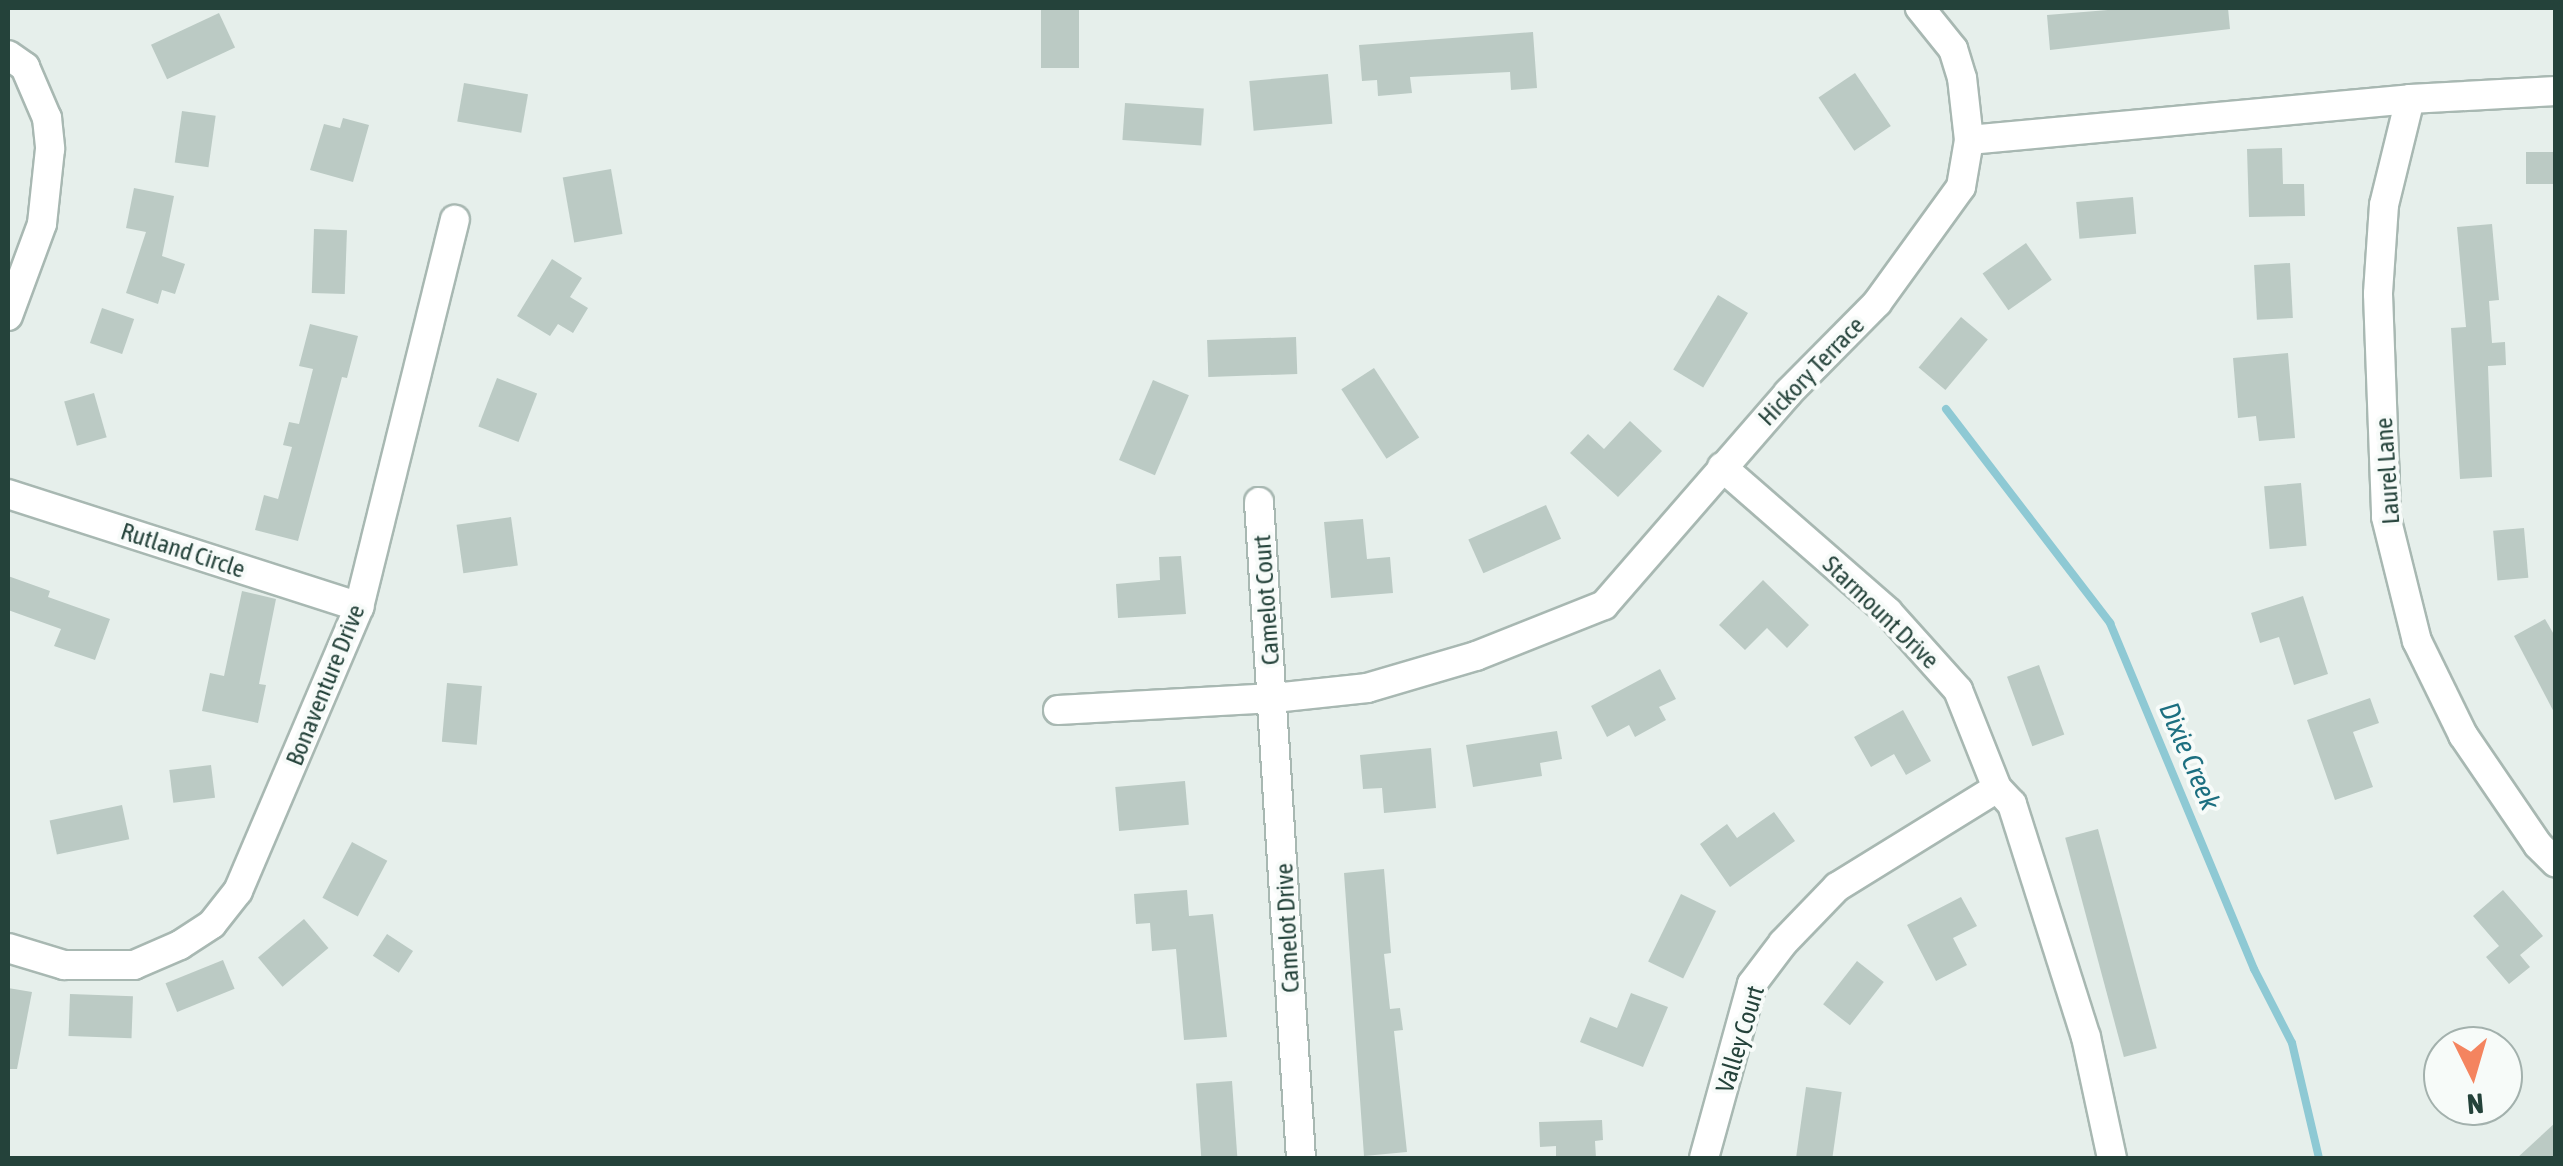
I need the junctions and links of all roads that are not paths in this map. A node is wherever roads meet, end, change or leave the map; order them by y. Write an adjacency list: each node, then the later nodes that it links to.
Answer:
1 (1920, 8): 5 (street, Hickory Terrace)
2 (8, 55): 7 (street)
3 (2556, 91): 4 (street)
4 (2410, 99): 5 (street); 15 (street, Laurel Lane)
5 (1968, 140): 8 (street, Hickory Terrace)
6 (454, 220): 11 (street, Bonaventure Drive)
7 (8, 316)
8 (1722, 467): 12 (street, Hickory Terrace); 14 (street, Starmount Drive)
9 (8, 494): 11 (street, Rutland Circle)
10 (1259, 502): 12 (street, Camelot Court)
11 (359, 607): 16 (street, Bonaventure Drive)
12 (1274, 698): 13 (street, Hickory Terrace); 17 (street, Camelot Drive)
13 (1058, 710)
14 (1997, 788): 18 (street, Valley Court); 19 (street, Starmount Drive)
15 (2556, 863)
16 (8, 948)
17 (1300, 1158)
18 (1704, 1158)
19 (2112, 1158)

